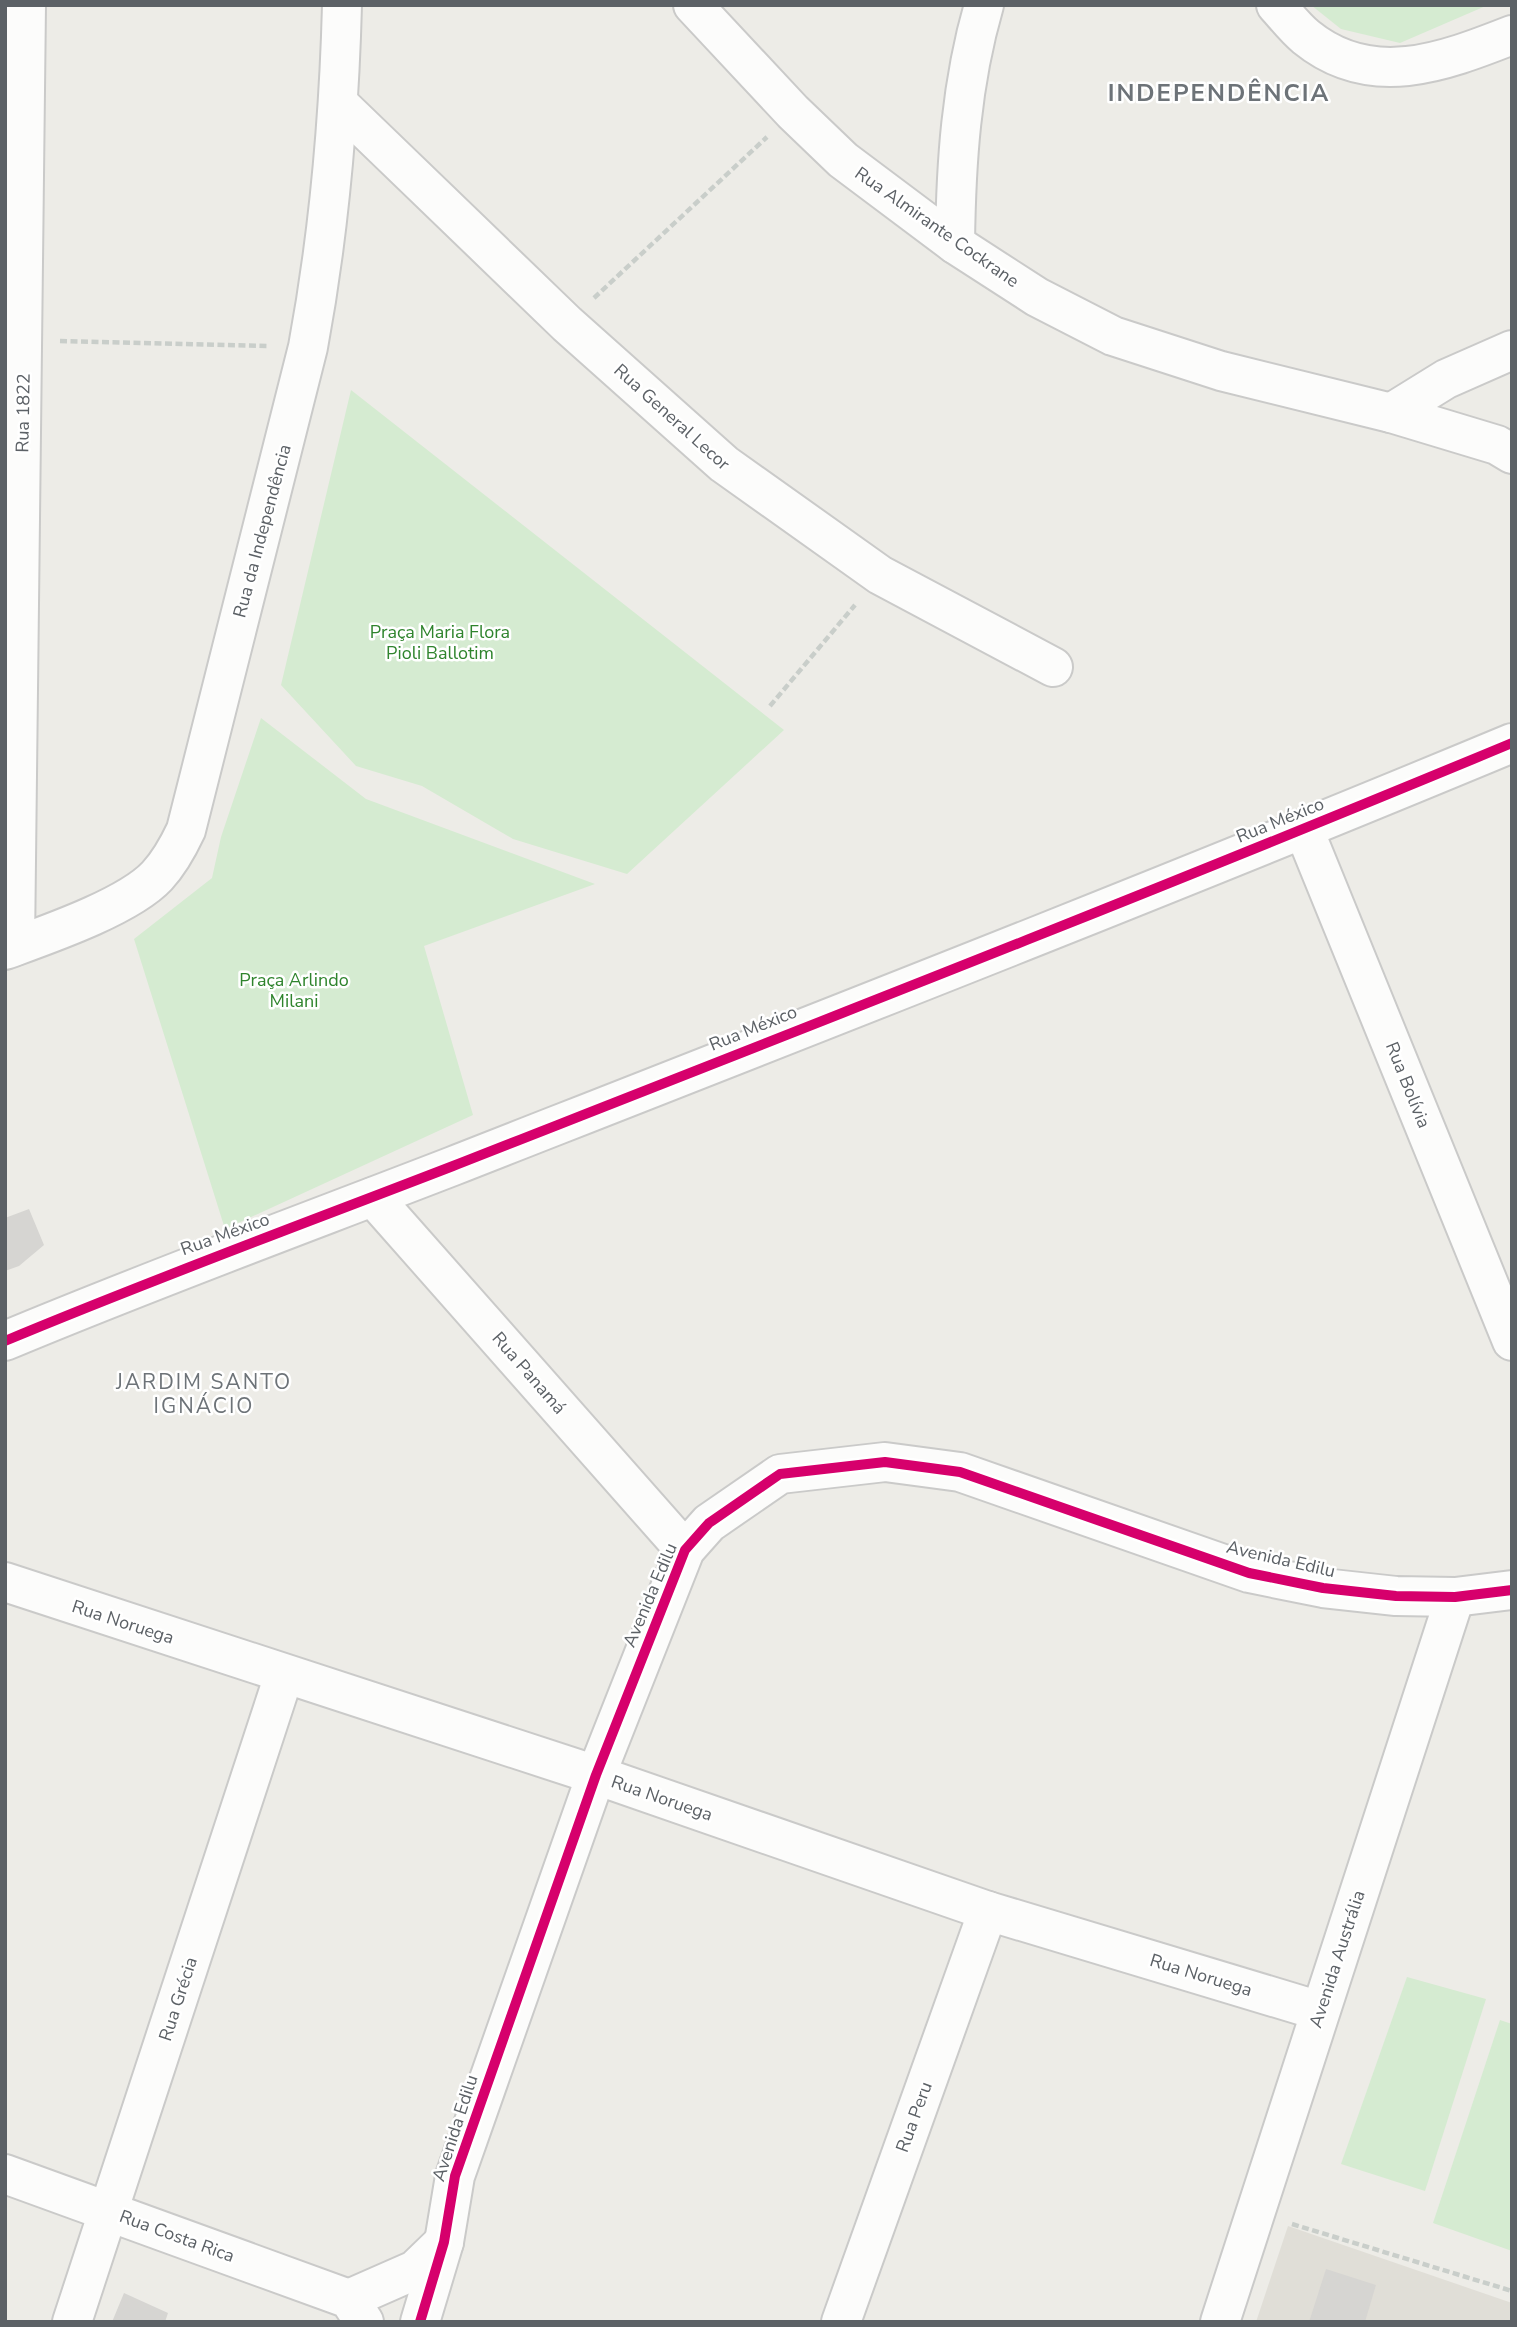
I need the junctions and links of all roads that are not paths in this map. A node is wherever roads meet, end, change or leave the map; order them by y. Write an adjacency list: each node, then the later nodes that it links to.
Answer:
1 (26, 5): 15 (street, Rua 1822)
2 (342, 5): 7 (street, Rua da Independência)
3 (694, 5): 8 (street, Rua Almirante Cockrane)
4 (984, 5): 8 (street)
5 (1276, 5): 6 (street)
6 (1512, 35)
7 (339, 104): 12 (street, Rua General Lecor); 15 (street, Rua da Independência)
8 (956, 244): 10 (street, Rua Almirante Cockrane)
9 (1512, 350): 10 (street)
10 (1391, 414): 11 (street, Rua Almirante Cockrane)
11 (1512, 454)
12 (1053, 667)
13 (1512, 743): 14 (street, Rua México)
14 (1304, 830): 16 (street, Rua México); 18 (street, Rua Bolívia)
15 (10, 948)
16 (373, 1197): 17 (street, Rua México); 19 (street, Rua Panamá)
17 (5, 1340)
18 (1512, 1342)
19 (685, 1550): 22 (street, Avenida Edilu); 24 (street, Avenida Edilu)
20 (5, 1583): 23 (street, Rua Noruega)
21 (1512, 1590): 22 (street, Avenida Edilu)
22 (1455, 1597): 26 (street, Avenida Austrália)
23 (284, 1675): 24 (street, Rua Noruega); 28 (street, Rua Grécia)
24 (596, 1775): 25 (street, Rua Noruega); 29 (street, Avenida Edilu)
25 (988, 1912): 26 (street, Rua Noruega); 33 (street, Rua Peru)
26 (1320, 2011): 34 (street, Avenida Austrália)
27 (5, 2174): 28 (street, Rua Costa Rica)
28 (109, 2211): 30 (street, Rua Costa Rica); 31 (street, Rua Grécia)
29 (444, 2242): 30 (street, Rua Costa Rica); 32 (street, Avenida Edilu)
30 (356, 2310)
31 (72, 2322)
32 (420, 2322)
33 (841, 2322)
34 (1220, 2322)

